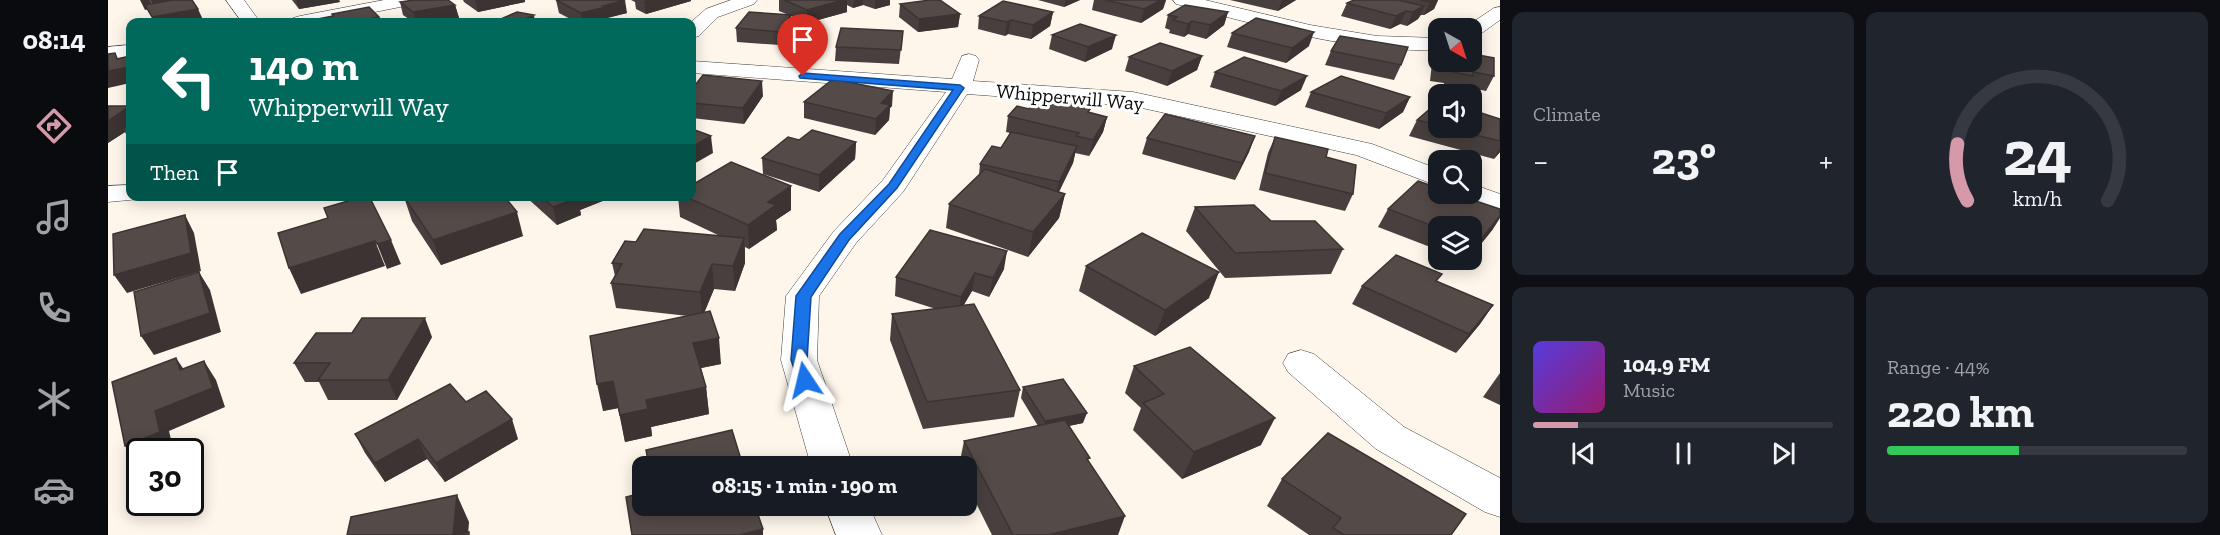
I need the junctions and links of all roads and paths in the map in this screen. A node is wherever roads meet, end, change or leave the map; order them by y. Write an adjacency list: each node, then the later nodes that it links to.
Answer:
1 (235, 0): 6 (street)
2 (410, 0): 7 (street)
3 (748, 0): 9 (street)
4 (1182, 0): 10 (street)
5 (1500, 12): 8 (street)
6 (248, 18)
7 (320, 18)
8 (1482, 24)
9 (696, 28)
10 (1428, 44)
11 (126, 51): 12 (street)
12 (108, 53)
13 (696, 67): 14 (street, Whipperwill Way)
14 (964, 74): 15 (street, Whipperwill Way); 21 (street)
15 (1428, 173)
16 (126, 193): 17 (street)
17 (108, 194)
18 (1482, 196): 19 (street)
19 (1500, 204)
20 (1301, 363): 22 (street)
21 (829, 456)
22 (1500, 499)
23 (851, 516): 24 (street)
24 (859, 535)

